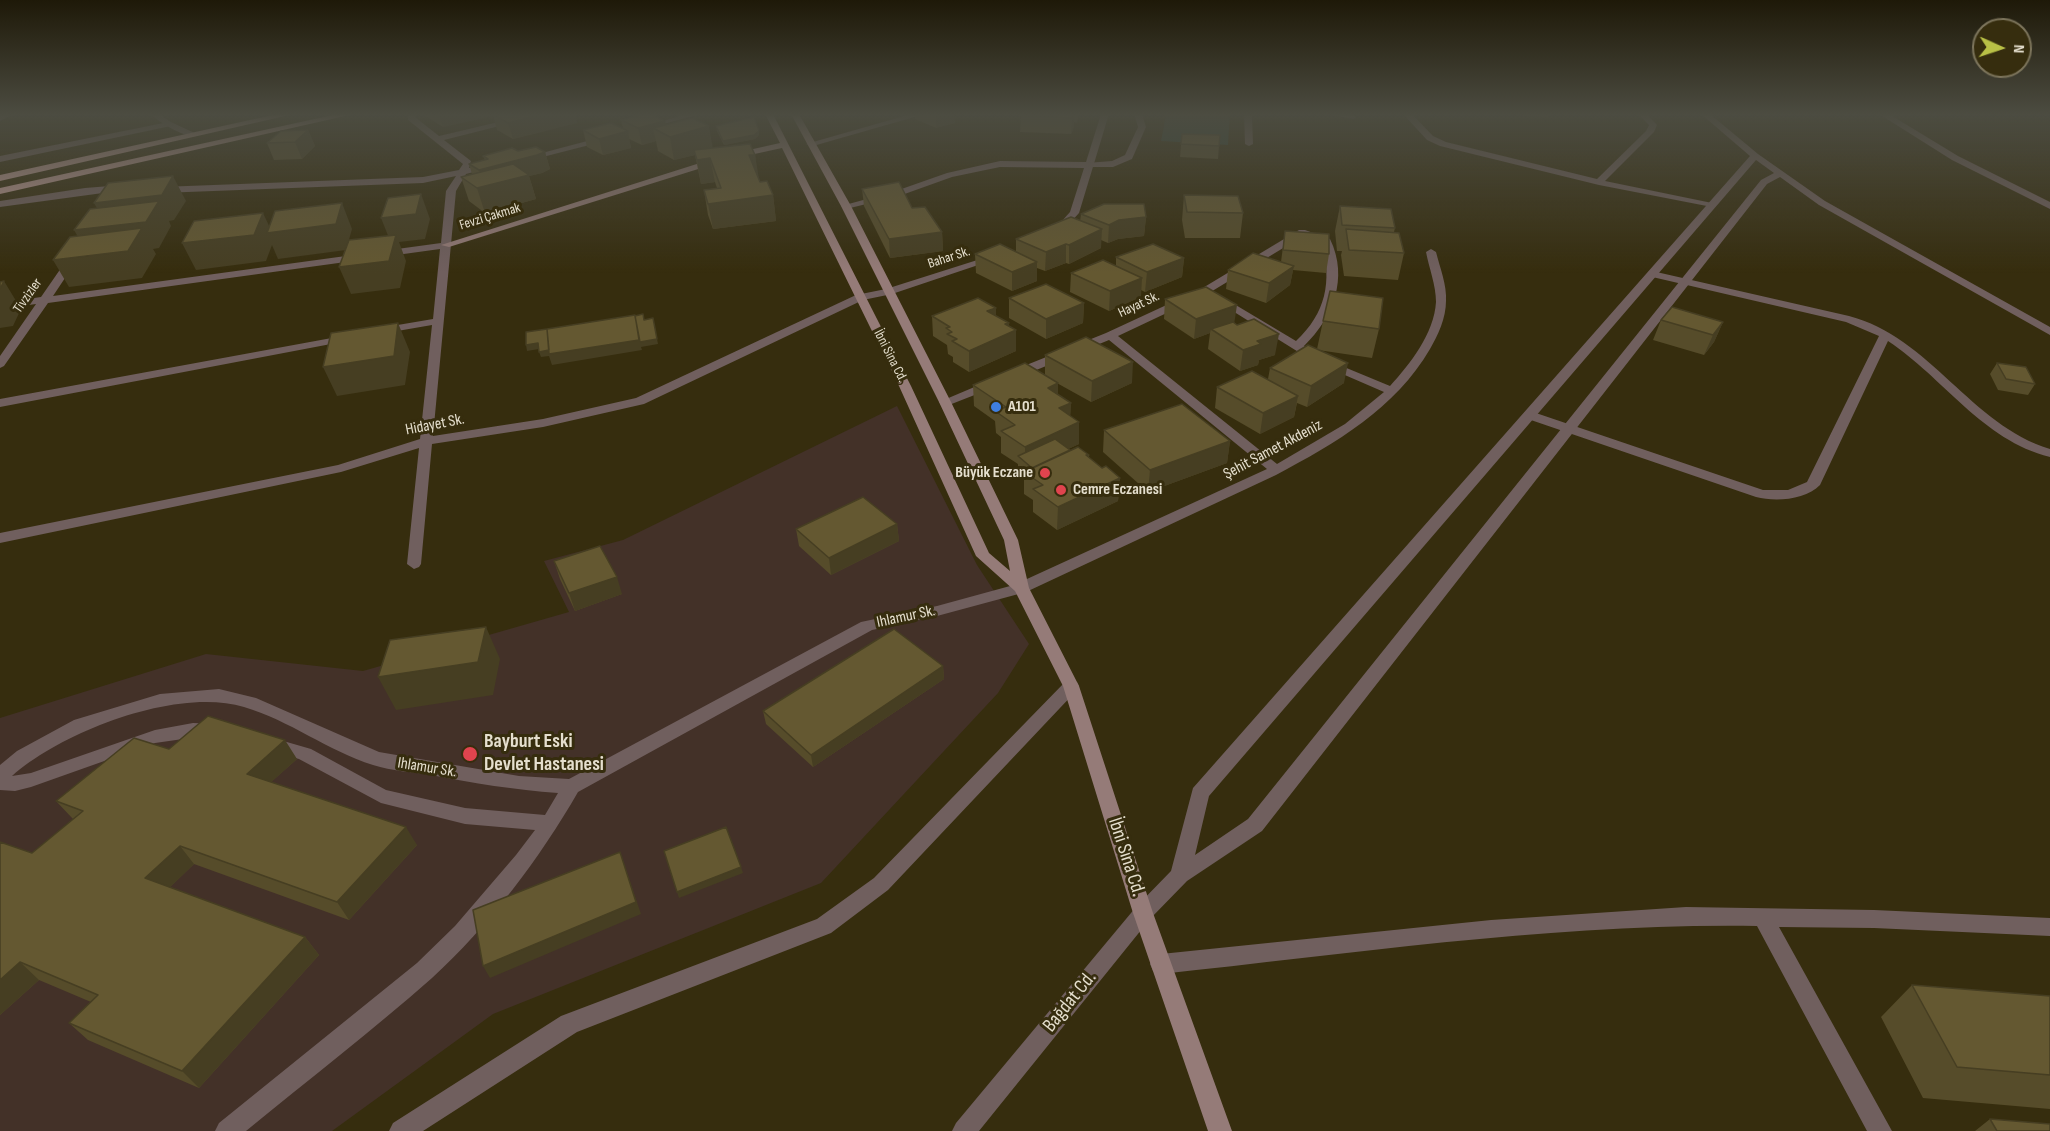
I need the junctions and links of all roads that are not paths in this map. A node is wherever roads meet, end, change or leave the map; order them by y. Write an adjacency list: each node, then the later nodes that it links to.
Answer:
1 (51, 167): 17 (highway)
2 (107, 167): 20 (highway)
3 (469, 167): 15 (street)
4 (478, 167): 15 (street)
5 (696, 167): 28 (main road, Fevzi Çakmak)
6 (795, 167): 36 (main road, İbni Sina Cd.)
7 (823, 167): 25 (main road, İbni Sina Cd.)
8 (987, 167): 25 (street)
9 (1088, 167): 27 (street)
10 (1537, 167): 19 (street)
11 (1615, 167): 19 (street)
12 (1745, 167): 24 (street)
13 (1769, 167): 16 (street)
14 (1972, 167): 26 (street)
15 (466, 168): 18 (street); 21 (street); 28 (street)
16 (1779, 174): 33 (street, Bağdat Cd.); 40 (street)
17 (0, 178)
18 (156, 181)
19 (1599, 182): 24 (street)
20 (0, 190)
21 (148, 190)
22 (119, 197): 23 (street)
23 (0, 204)
24 (1712, 204): 32 (street)
25 (846, 206): 35 (main road, İbni Sina Cd.)
26 (2050, 206)
27 (1050, 236)
28 (446, 245): 37 (street); 39 (street)
29 (1431, 252): 45 (street, Şehit Samet Akdeniz)
30 (77, 253): 37 (street, Tivzizler)
31 (1000, 255): 35 (street, Bahar Sk.)
32 (1652, 274): 33 (street); 48 (street)
33 (1686, 281): 42 (street); 49 (street, Bağdat Cd.)
34 (1205, 291): 41 (street, Hayat Sk.); 43 (street); 43 (street, Hayat Sk.)
35 (888, 292): 36 (street, Bahar Sk.); 46 (main road, İbni Sina Cd.)
36 (860, 297): 50 (street, Hidayet Sk.); 55 (main road, İbni Sina Cd.)
37 (42, 299): 38 (street); 44 (street, Tivzizler)
38 (0, 306)
39 (438, 321): 47 (street); 50 (street)
40 (2050, 332)
41 (1110, 335): 46 (street, Hayat Sk.); 52 (street)
42 (1885, 335): 49 (street); 51 (street)
43 (1297, 346): 45 (street)
44 (0, 364)
45 (1392, 391): 52 (street, Şehit Samet Akdeniz)
46 (945, 402): 55 (main road, İbni Sina Cd.)
47 (0, 403)
48 (1529, 415): 49 (street); 63 (street)
49 (1569, 429): 63 (street, Bağdat Cd.)
50 (427, 441): 53 (street, Hidayet Sk.); 54 (street)
51 (2050, 453)
52 (1275, 469): 55 (street, Şehit Samet Akdeniz)
53 (0, 538)
54 (414, 564)
55 (1021, 588): 56 (main road, İbni Sina Cd.); 61 (street, Ihlamur Sk.)
56 (1071, 686): 64 (main road, İbni Sina Cd.); 69 (street)
57 (229, 731): 60 (street)
58 (261, 741): 62 (street)
59 (0, 776): 61 (street, Ihlamur Sk.)
60 (0, 783)
61 (571, 787): 62 (street)
62 (549, 823): 68 (street)
63 (1180, 875): 64 (street, Bağdat Cd.)
64 (1143, 913): 67 (main road, İbni Sina Cd.); 70 (street, Bağdat Cd.)
65 (1763, 918): 66 (street); 67 (street); 72 (street)
66 (2050, 927)
67 (1161, 964): 71 (main road, İbni Sina Cd.)
68 (227, 1131)
69 (401, 1131)
70 (964, 1131)
71 (1220, 1131)
72 (1880, 1131)

